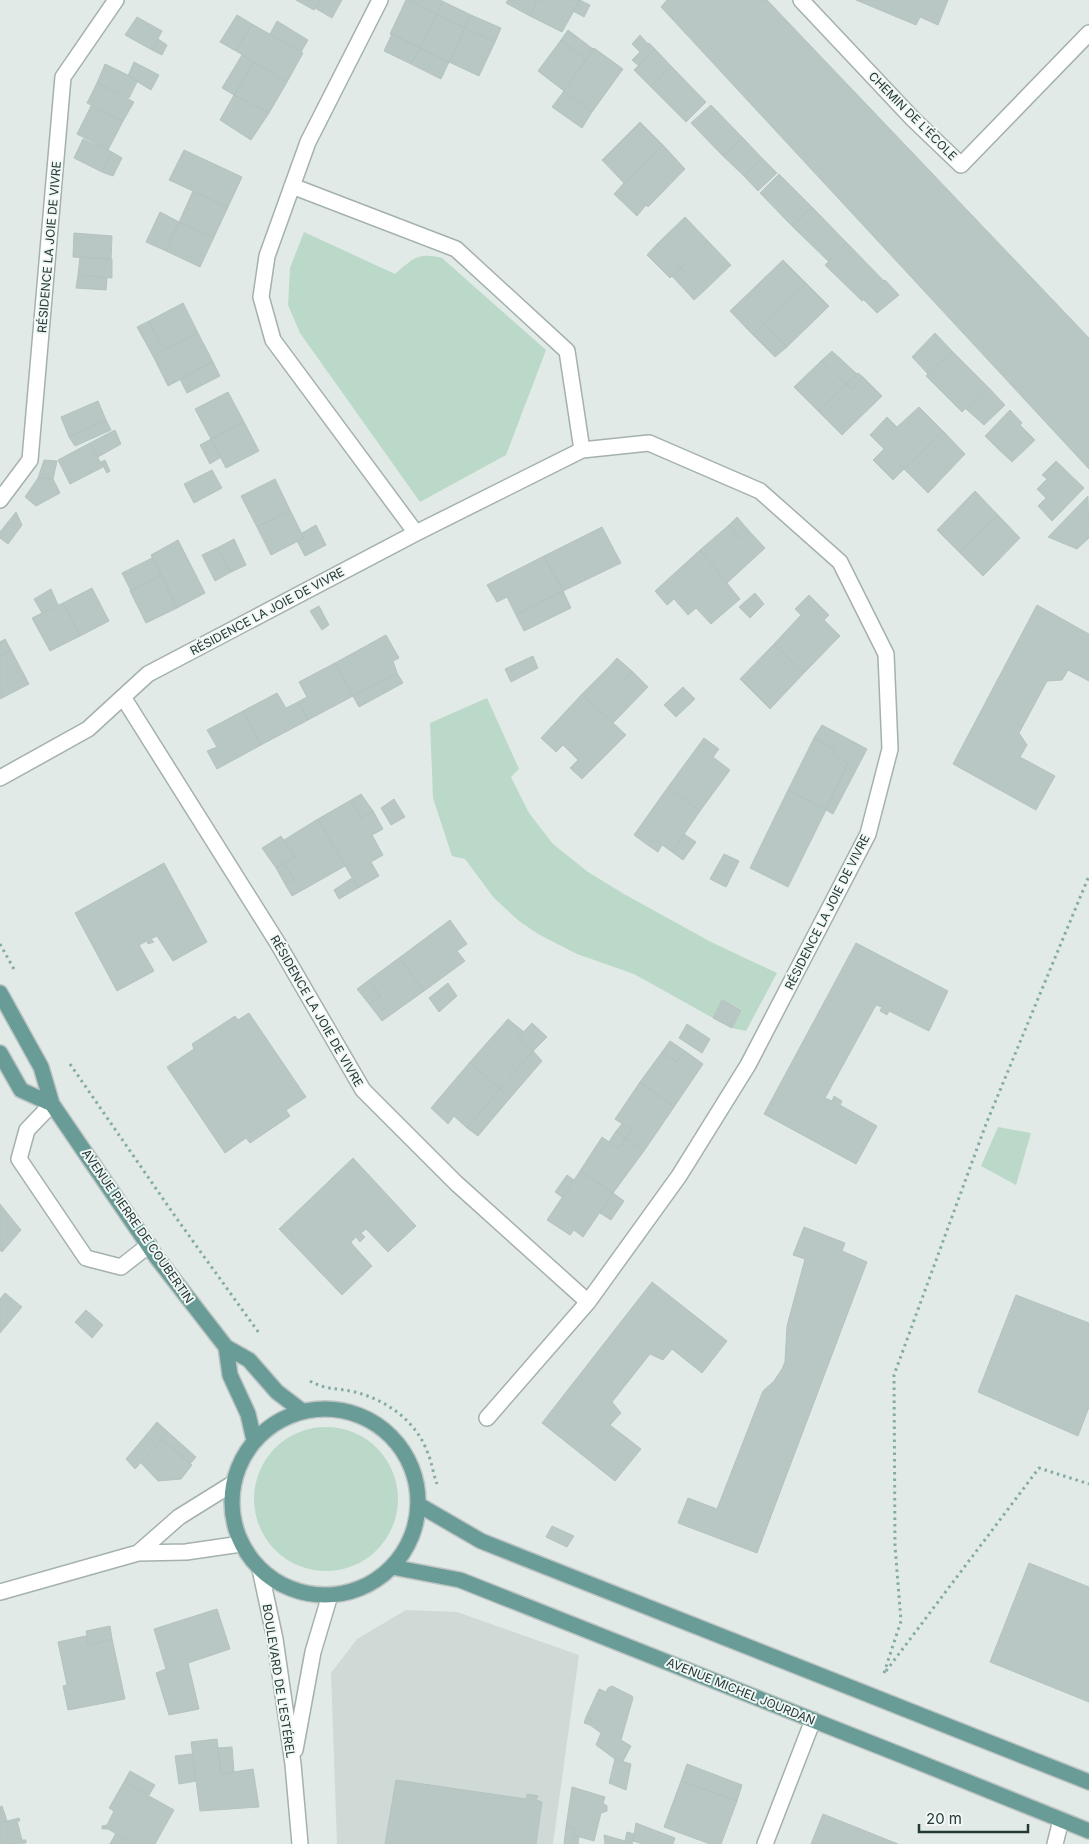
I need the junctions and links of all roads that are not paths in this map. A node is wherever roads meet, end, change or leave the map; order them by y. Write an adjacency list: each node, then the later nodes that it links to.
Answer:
1 (116, 0): 7 (street, RÉSIDENCE LA JOIE DE VIVRE)
2 (380, 0): 5 (street)
3 (802, 0): 4 (street, CHEMIN DE L'ÉCOLE)
4 (1089, 33)
5 (292, 186): 6 (street); 8 (street)
6 (582, 450): 8 (street, RÉSIDENCE LA JOIE DE VIVRE); 15 (street, RÉSIDENCE LA JOIE DE VIVRE)
7 (0, 500)
8 (416, 533): 9 (street, RÉSIDENCE LA JOIE DE VIVRE)
9 (123, 697): 10 (street, RÉSIDENCE LA JOIE DE VIVRE); 15 (street, RÉSIDENCE LA JOIE DE VIVRE)
10 (0, 778)
11 (0, 993): 13 (main road, AVENUE PIERRE DE COUBERTIN)
12 (0, 1053): 13 (main road)
13 (52, 1104): 14 (main road, AVENUE PIERRE DE COUBERTIN); 14 (street)
14 (149, 1245): 16 (main road, AVENUE PIERRE DE COUBERTIN)
15 (588, 1302): 18 (street, RÉSIDENCE LA JOIE DE VIVRE)
16 (226, 1347): 17 (main road, AVENUE PIERRE DE COUBERTIN); 19 (main road, AVENUE PIERRE DE COUBERTIN)
17 (302, 1411): 19 (main road); 21 (main road)
18 (487, 1418)
19 (254, 1440): 20 (main road)
20 (232, 1484): 22 (main road); 23 (street)
21 (418, 1505): 24 (main road); 30 (main road)
22 (241, 1544): 23 (street); 25 (main road)
23 (138, 1553): 26 (street)
24 (392, 1567): 27 (main road); 28 (main road, AVENUE MICHEL JOURDAN)
25 (260, 1569): 27 (main road); 29 (street, BOULEVARD DE L'ESTÉREL)
26 (0, 1592)
27 (330, 1595): 29 (street, BOULEVARD DE L'ESTÉREL)
28 (813, 1720): 31 (main road, AVENUE MICHEL JOURDAN); 34 (street)
29 (292, 1764): 33 (street, BOULEVARD DE L'ESTÉREL)
30 (1089, 1782)
31 (1061, 1820): 32 (main road, AVENUE MICHEL JOURDAN); 35 (street)
32 (1088, 1830)
33 (300, 1844)
34 (765, 1844)
35 (1055, 1844)

